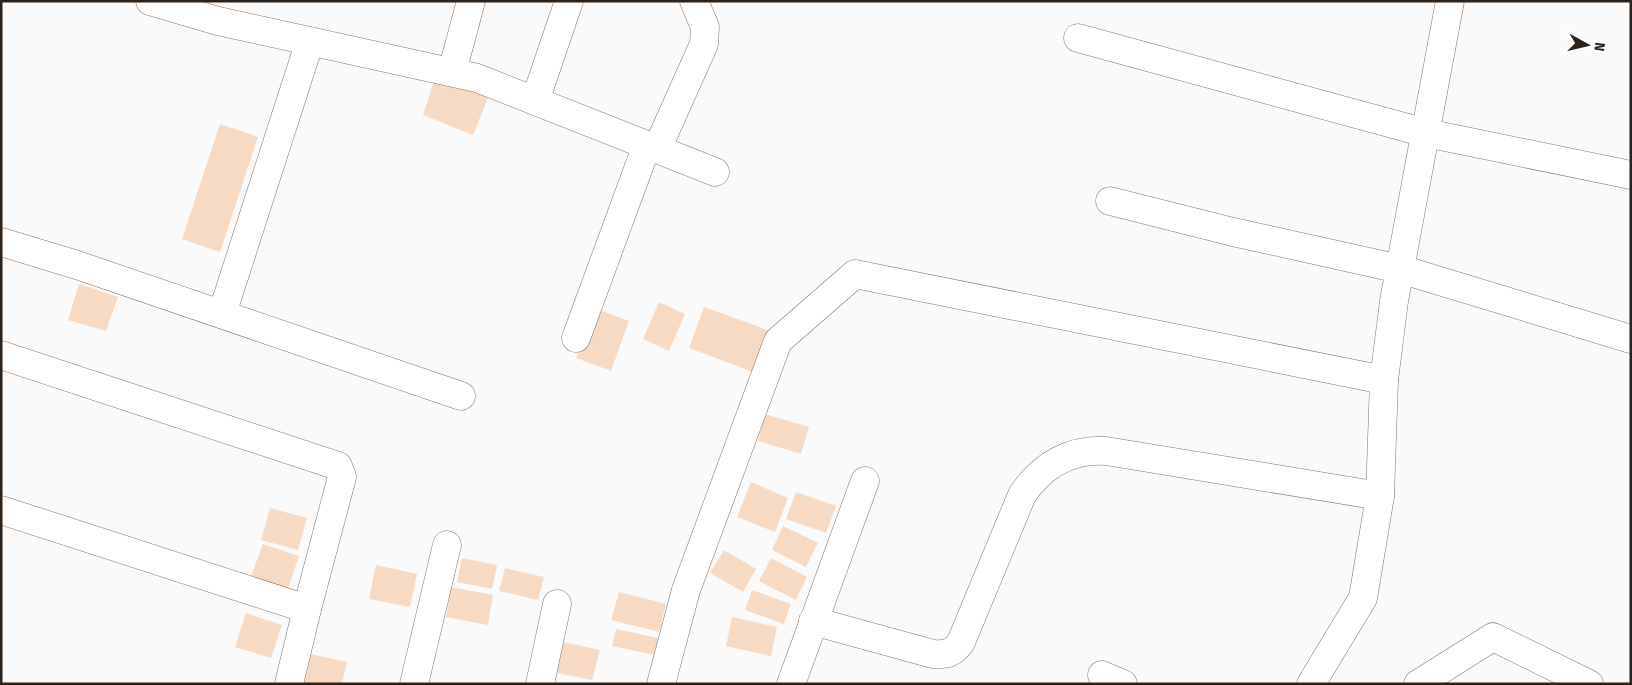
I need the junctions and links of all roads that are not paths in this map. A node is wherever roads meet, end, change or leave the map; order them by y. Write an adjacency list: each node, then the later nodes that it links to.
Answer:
1 (150, 1): 6 (street)
2 (471, 1): 9 (street)
3 (569, 1): 10 (street)
4 (694, 1): 12 (street)
5 (1450, 1): 11 (street)
6 (221, 11): 8 (street)
7 (1078, 38): 11 (street)
8 (310, 41): 9 (street); 18 (street)
9 (452, 72): 10 (street)
10 (536, 101): 12 (street)
11 (1426, 133): 14 (street); 17 (street)
12 (652, 147): 13 (street); 19 (street)
13 (716, 172)
14 (1631, 176)
15 (1110, 201): 17 (street)
16 (1, 242): 18 (street)
17 (1400, 269): 20 (street); 22 (street)
18 (222, 314): 23 (street)
19 (576, 338)
20 (1631, 339)
21 (1, 355): 29 (street)
22 (1384, 380): 25 (street); 34 (street)
23 (461, 396)
24 (865, 481): 30 (street)
25 (1380, 496): 30 (street); 36 (street)
26 (1, 510): 29 (street)
27 (447, 545): 32 (street)
28 (557, 604): 33 (street)
29 (307, 609): 31 (street)
30 (813, 621): 35 (street)
31 (289, 684)
32 (414, 684)
33 (540, 684)
34 (661, 684)
35 (791, 684)
36 (1311, 684)
37 (1418, 684): 38 (street)
38 (1588, 684)

